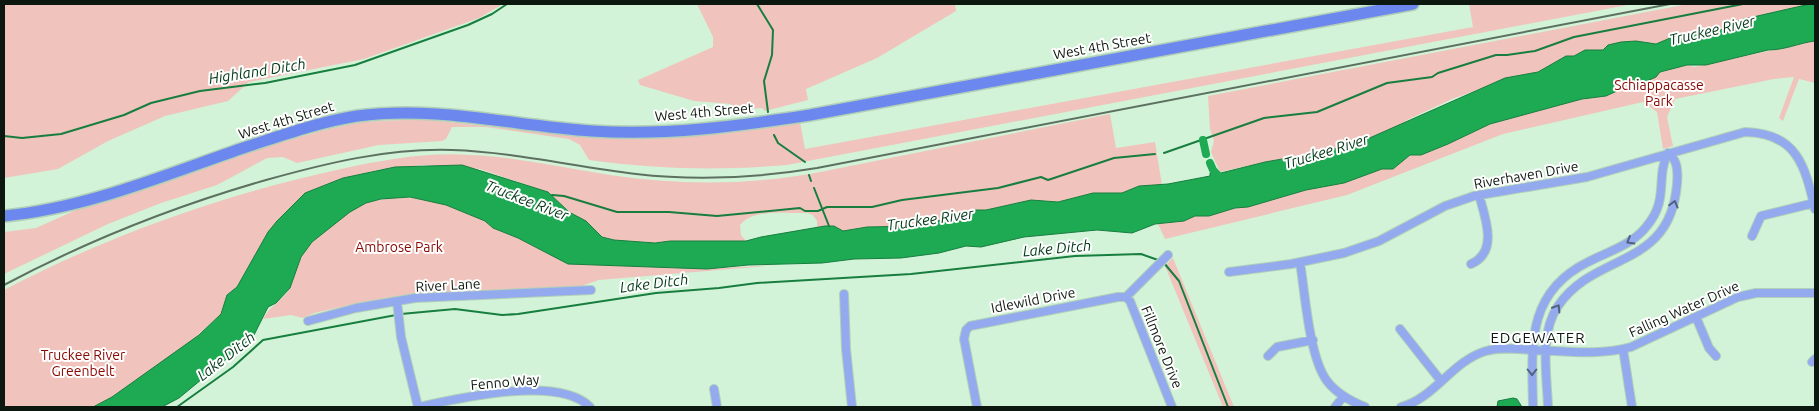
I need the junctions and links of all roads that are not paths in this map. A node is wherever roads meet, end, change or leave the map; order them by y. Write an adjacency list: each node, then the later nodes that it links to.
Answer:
1 (1413, 4): 5 (main road, West 4th Street)
2 (1668, 153): 3 (street, Riverhaven Drive); 4 (street, Riverhaven Drive); 21 (street, one-way to 21); 22 (street, one-way to 2)
3 (1479, 195): 8 (street, Riverhaven Drive); 9 (street)
4 (1815, 206): 6 (street)
5 (4, 216)
6 (1752, 236)
7 (1168, 255): 14 (street)
8 (1300, 262): 10 (street, Riverhaven Drive); 19 (street)
9 (1471, 264)
10 (1229, 272)
11 (591, 290): 15 (street, River Lane)
12 (1815, 293): 16 (street, Falling Water Drive)
13 (844, 294): 31 (street)
14 (1126, 297): 32 (street, Idlewild Drive); 33 (street, Fillmore Drive)
15 (397, 301): 17 (street, River Lane); 28 (street)
16 (1696, 316): 20 (street, Falling Water Drive); 24 (street)
17 (308, 321)
18 (1400, 329): 25 (street)
19 (1313, 340): 23 (street); 27 (street)
20 (1623, 349): 22 (street, Falling Water Drive); 39 (street)
21 (1532, 350): 22 (street, Falling Water Drive); 25 (street, Falling Water Drive); 37 (street, one-way to 37)
22 (1546, 350): 38 (street)
23 (1268, 356)
24 (1716, 356)
25 (1441, 381): 36 (street, Falling Water Drive)
26 (714, 389): 30 (street)
27 (1343, 396): 34 (street); 35 (street)
28 (419, 407): 29 (street, Fenno Way)
29 (590, 407)
30 (716, 407)
31 (852, 407)
32 (977, 407)
33 (1172, 407)
34 (1335, 407)
35 (1365, 407)
36 (1401, 407)
37 (1533, 407)
38 (1548, 407)
39 (1632, 407)

